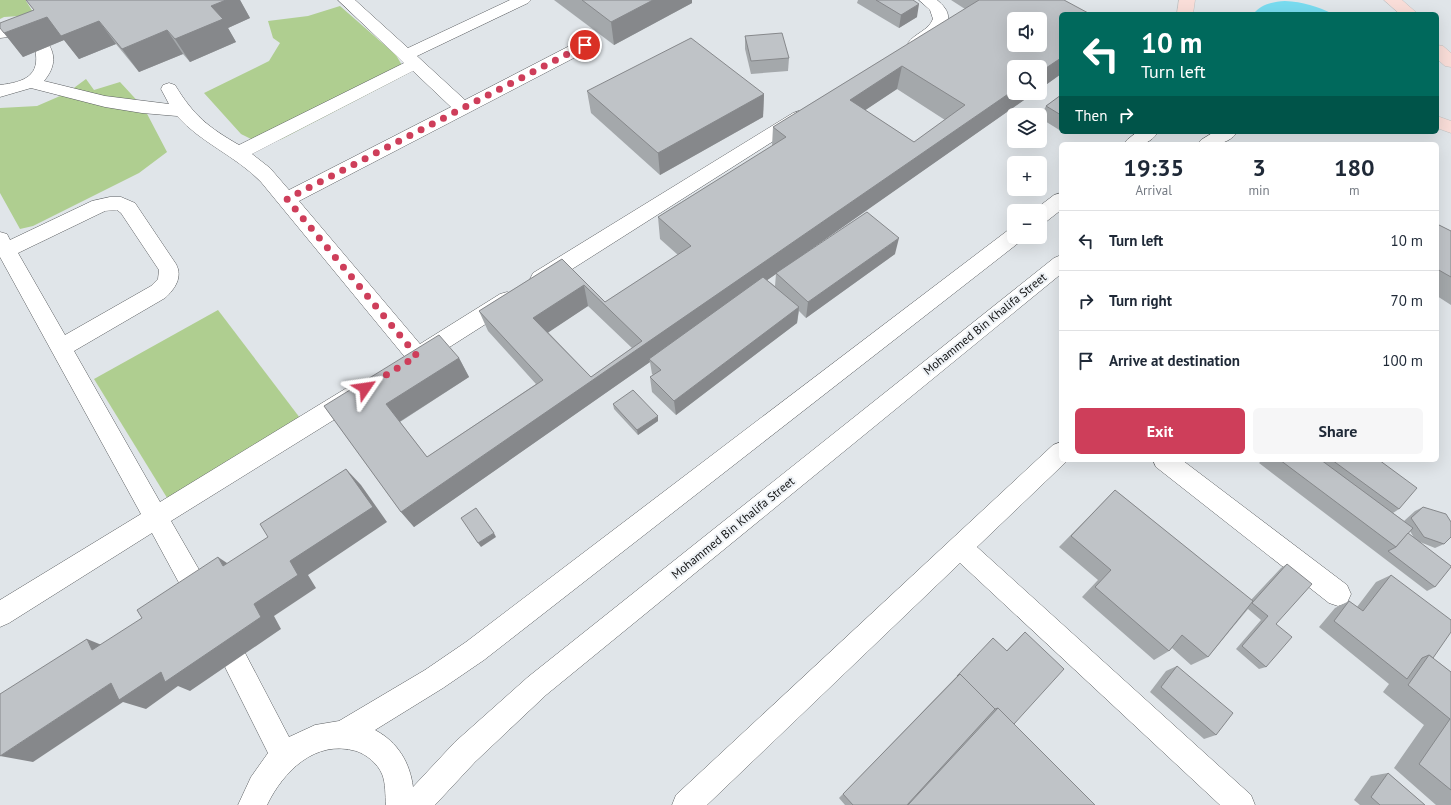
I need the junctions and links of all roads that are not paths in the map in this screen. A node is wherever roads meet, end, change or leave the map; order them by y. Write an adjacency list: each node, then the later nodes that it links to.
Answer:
1 (346, 0): 12 (street)
2 (523, 0): 12 (street)
3 (927, 0): 11 (street)
4 (1392, 0): 6 (main road)
5 (1416, 0): 7 (main road)
6 (1407, 12)
7 (1415, 12)
8 (0, 33): 14 (street)
9 (585, 45): 17 (street)
10 (1439, 52): 13 (main road)
11 (900, 54)
12 (410, 59): 17 (street); 26 (street)
13 (1451, 62)
14 (30, 82): 16 (street); 19 (street)
15 (168, 89): 19 (street)
16 (0, 91)
17 (463, 108): 27 (street)
18 (812, 108): 27 (street)
19 (182, 110): 26 (street)
20 (1439, 123): 21 (main road)
21 (1451, 127)
22 (1146, 134): 24 (street)
23 (1225, 134): 25 (street)
24 (1136, 142)
25 (1211, 142)
26 (238, 154): 27 (street)
27 (287, 199)
28 (1059, 202): 29 (street)
29 (1047, 211)
30 (1007, 241): 43 (street)
31 (3, 244): 33 (street); 33 (street)
32 (1059, 264): 47 (street, Mohammed Bin Khalifa Street)
33 (61, 348): 37 (street)
34 (370, 385): 37 (street)
35 (1059, 454): 38 (street)
36 (1167, 462): 39 (street)
37 (156, 517): 40 (street); 41 (street)
38 (960, 547): 48 (street); 49 (street)
39 (1338, 594)
40 (200, 596)
41 (0, 614)
42 (235, 660): 44 (street)
43 (344, 734): 44 (street); 46 (street)
44 (285, 757): 45 (street)
45 (252, 805)
46 (400, 805)
47 (416, 805)
48 (686, 805)
49 (1241, 805)

